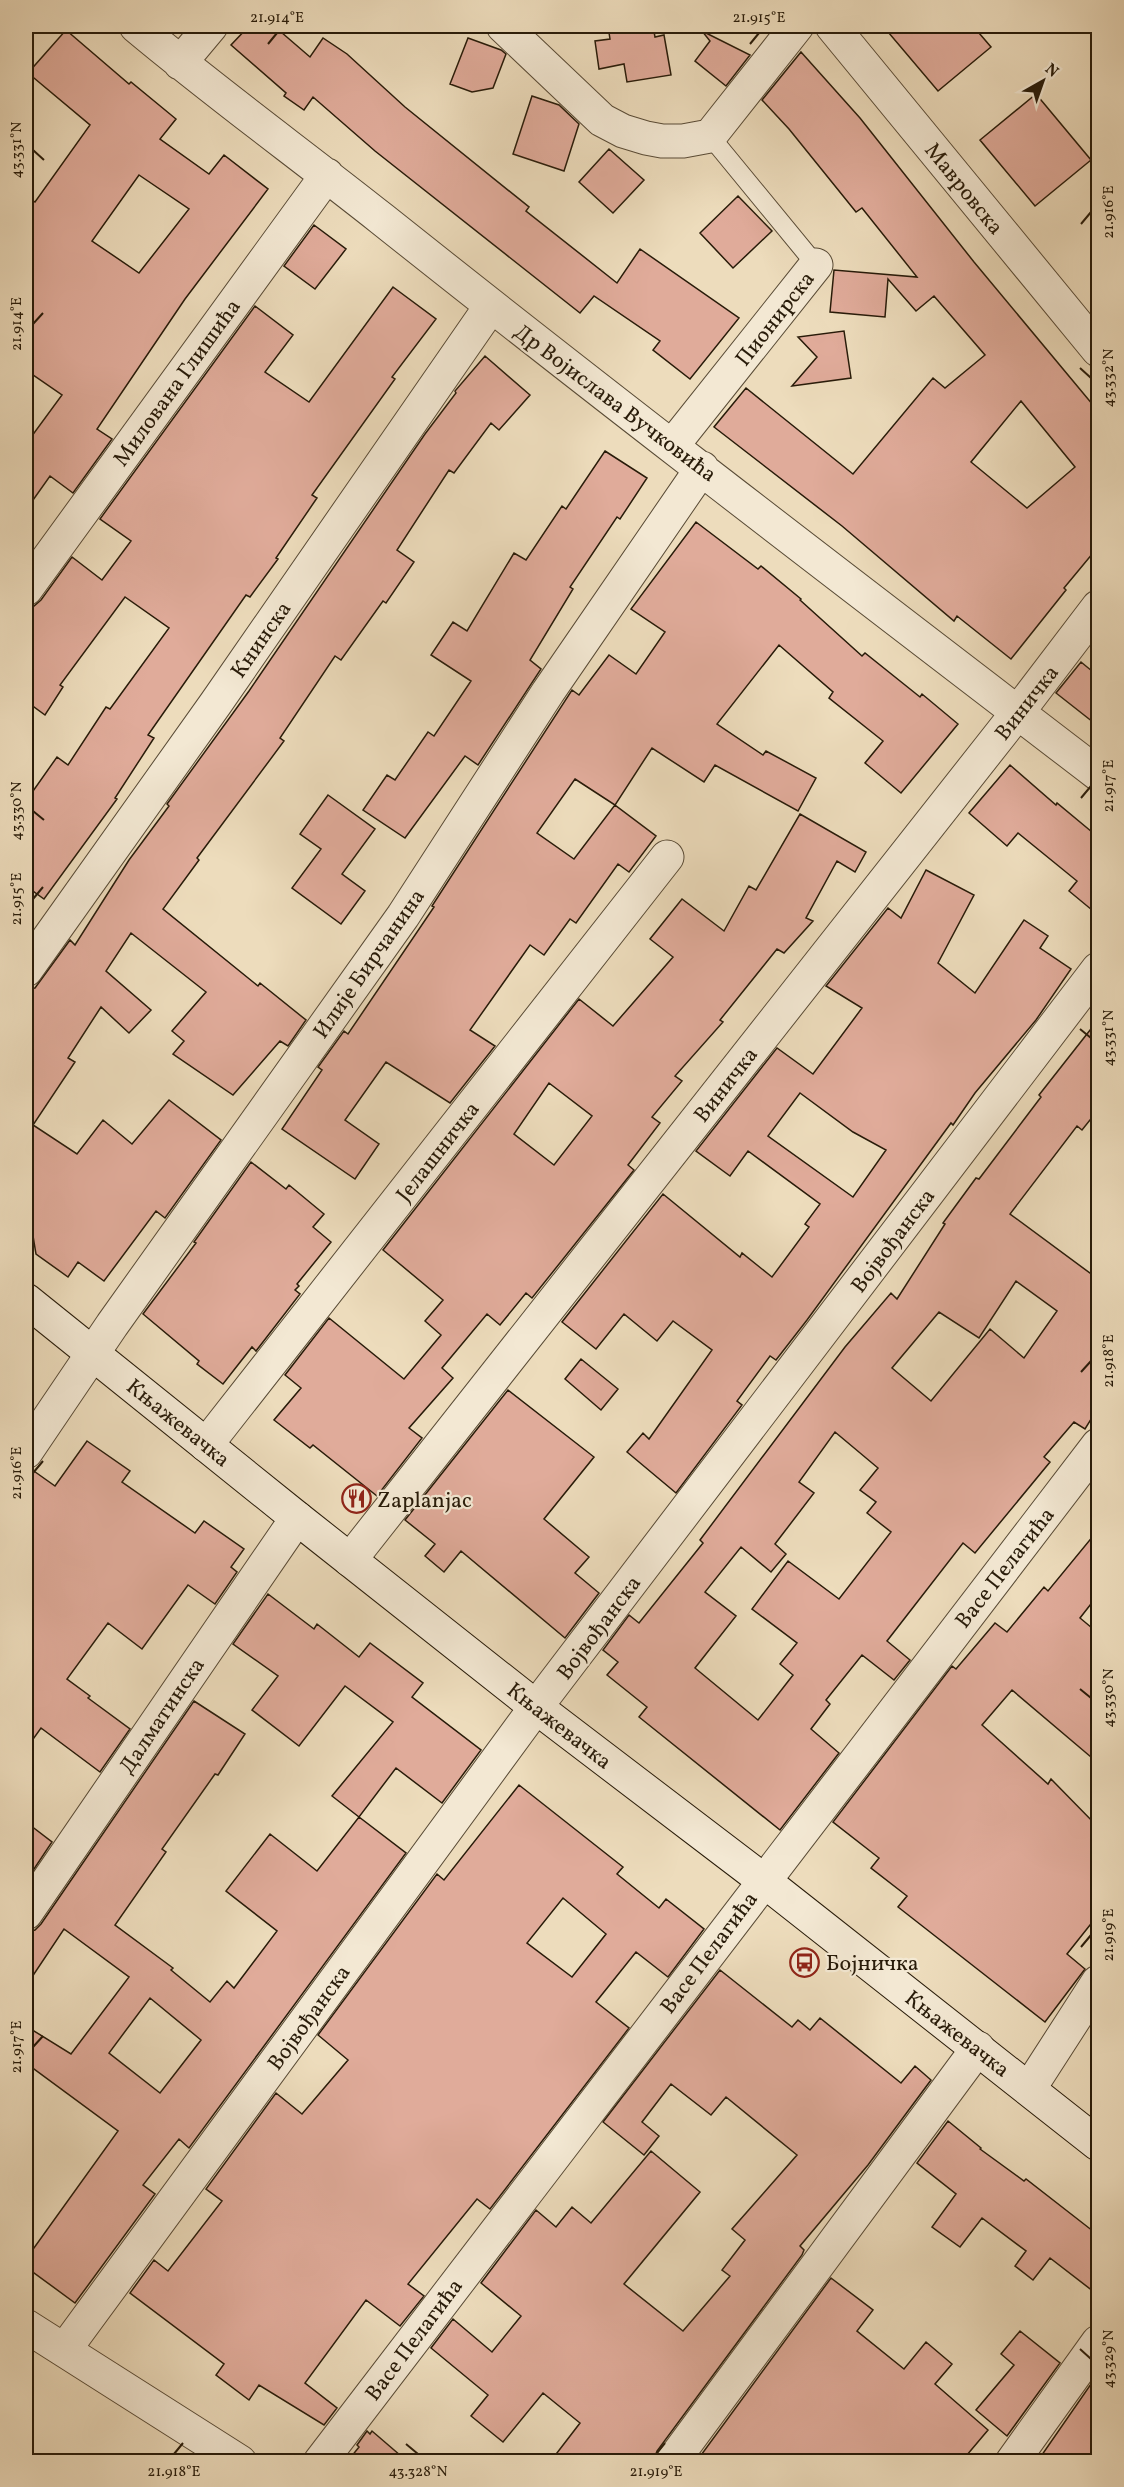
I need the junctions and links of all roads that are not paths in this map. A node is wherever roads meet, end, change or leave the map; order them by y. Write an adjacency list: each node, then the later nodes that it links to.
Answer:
1 (136, 26): 6 (street, Др Војислава Вучковића)
2 (211, 26): 6 (street)
3 (503, 26): 7 (street)
4 (797, 26): 7 (street)
5 (832, 26): 11 (street, Мавровска)
6 (180, 63): 8 (street, Др Војислава Вучковића)
7 (710, 136): 9 (lane, Пионирска)
8 (327, 175): 10 (street, Др Војислава Вучковића); 14 (street, Милована Глишића)
9 (816, 265): 12 (street, Пионирска)
10 (491, 306): 12 (street, Др Војислава Вучковића); 20 (street, Книнска)
11 (1098, 350)
12 (672, 446): 13 (street, Др Војислава Вучковића)
13 (702, 468): 16 (street, Др Војислава Вучковића); 22 (street, Илије Бирчанина)
14 (26, 589)
15 (1098, 607): 16 (street, Виничка)
16 (1018, 712): 17 (street, Др Војислава Вучковића); 27 (street, Виничка)
17 (1098, 774)
18 (667, 857): 23 (street, Јелашничка)
19 (1098, 969): 28 (street, Војвођанска)
20 (26, 970)
21 (26, 1300): 22 (street, Књажевачка)
22 (93, 1354): 23 (street, Књажевачка); 25 (street, Илије Бирчанина)
23 (206, 1444): 26 (street, Књажевачка)
24 (1098, 1445): 29 (street, Васе Пелагића)
25 (26, 1452)
26 (297, 1518): 27 (street, Књажевачка); 30 (street, Далматинска)
27 (350, 1560): 28 (street, Књажевачка)
28 (536, 1707): 29 (street, Књажевачка); 37 (street, Војвођанска)
29 (764, 1880): 32 (street, Књажевачка); 39 (street, Васе Пелагића)
30 (26, 1912)
31 (1098, 1982): 33 (street)
32 (978, 2048): 33 (street, Књажевачка); 40 (street)
33 (1029, 2089): 34 (street, Књажевачка)
34 (1098, 2144)
35 (26, 2326): 37 (street)
36 (1098, 2342): 41 (street)
37 (65, 2349): 38 (street)
38 (240, 2462)
39 (320, 2462)
40 (672, 2462)
41 (1012, 2462)

